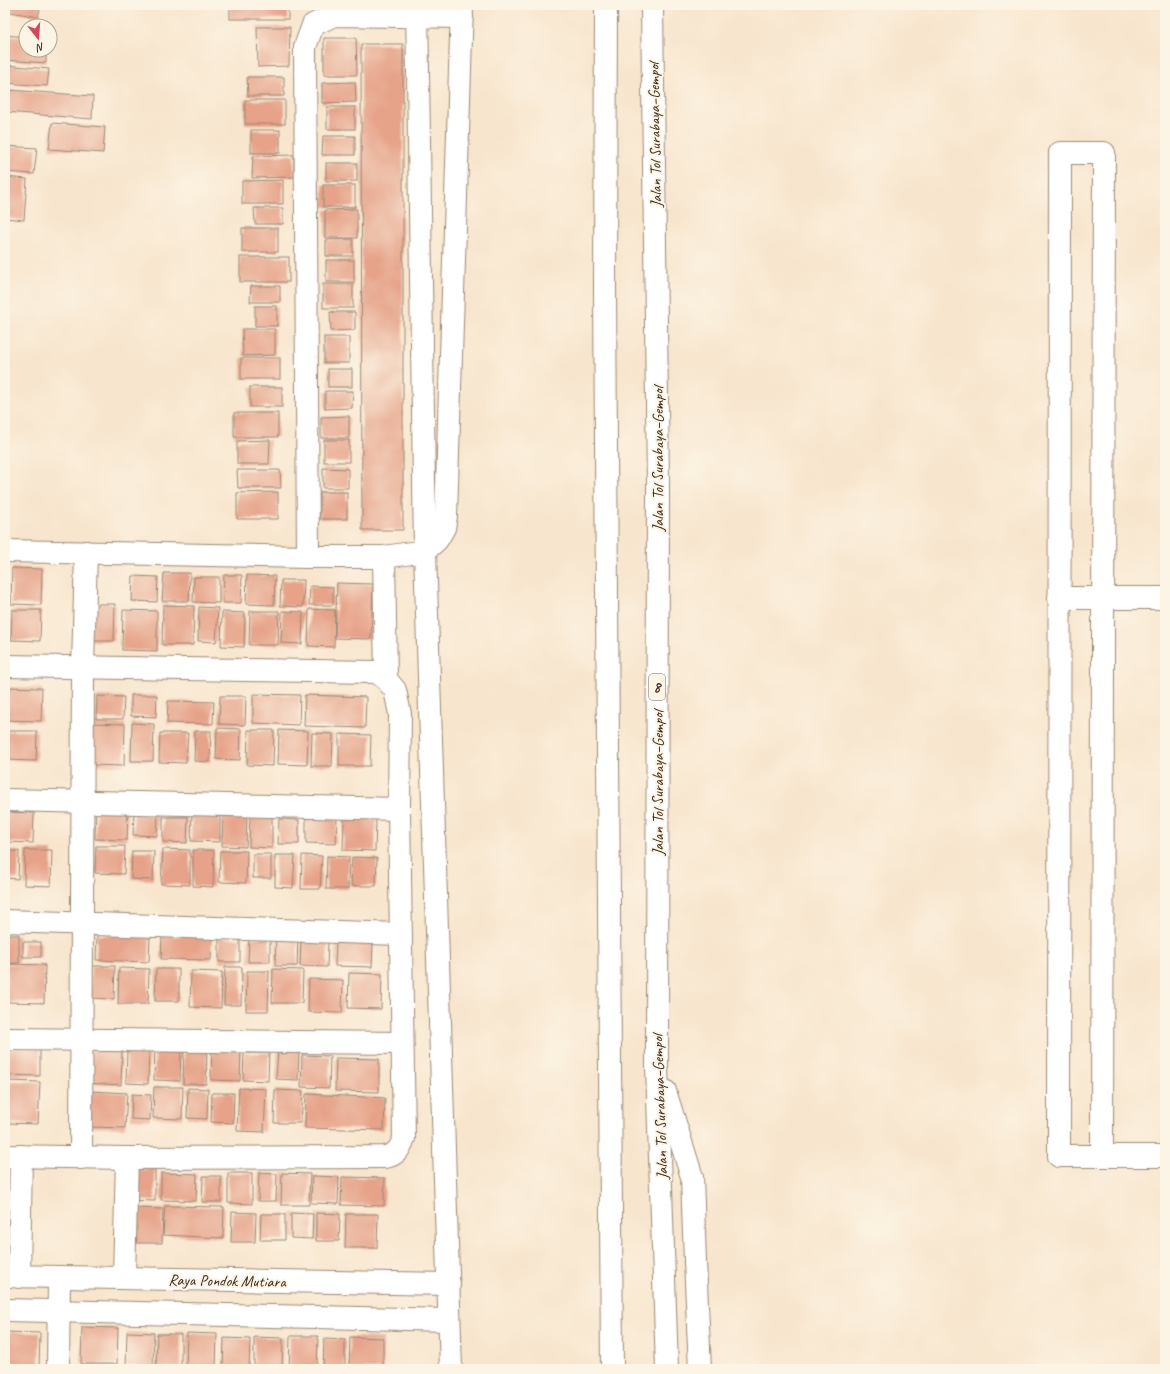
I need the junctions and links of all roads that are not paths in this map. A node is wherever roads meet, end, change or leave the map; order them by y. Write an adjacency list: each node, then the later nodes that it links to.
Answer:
1 (606, 5): 40 (main road)
2 (652, 5): 25 (main road, Jalan Tol Surabaya–Gempol / 8)
3 (417, 11): 4 (main road); 7 (main road); 8 (main road)
4 (462, 11): 7 (main road)
5 (5, 551): 6 (main road)
6 (86, 552): 8 (main road); 14 (main road)
7 (425, 552): 9 (main road); 34 (main road)
8 (308, 557): 9 (main road)
9 (384, 557): 15 (main road)
10 (1060, 598): 11 (main road); 11 (main road); 26 (main road)
11 (1103, 598): 12 (main road); 26 (main road)
12 (1165, 598)
13 (5, 666): 14 (main road)
14 (83, 668): 15 (main road); 17 (main road)
15 (386, 679): 18 (main road)
16 (5, 800): 17 (main road)
17 (82, 801): 18 (main road); 20 (main road)
18 (399, 809): 21 (main road)
19 (5, 921): 20 (main road)
20 (81, 923): 21 (main road); 23 (main road)
21 (400, 934): 24 (main road)
22 (5, 1039): 23 (main road)
23 (81, 1040): 24 (main road); 29 (main road)
24 (402, 1043): 30 (main road)
25 (657, 1067): 41 (main road, Jalan Tol Surabaya–Gempol / 8); 42 (main road)
26 (1102, 1155): 28 (main road)
27 (13, 1156): 29 (main road); 31 (main road)
28 (1165, 1156)
29 (81, 1158): 30 (main road)
30 (127, 1158): 33 (main road)
31 (12, 1276): 32 (main road, Raya Pondok Mutiara)
32 (59, 1278): 33 (main road, Raya Pondok Mutiara); 36 (main road)
33 (124, 1278): 34 (main road, Raya Pondok Mutiara)
34 (449, 1284): 37 (main road)
35 (5, 1310): 36 (main road)
36 (58, 1311): 37 (main road); 38 (main road)
37 (449, 1320): 39 (main road)
38 (58, 1369)
39 (451, 1369)
40 (612, 1369)
41 (667, 1369)
42 (700, 1369)

